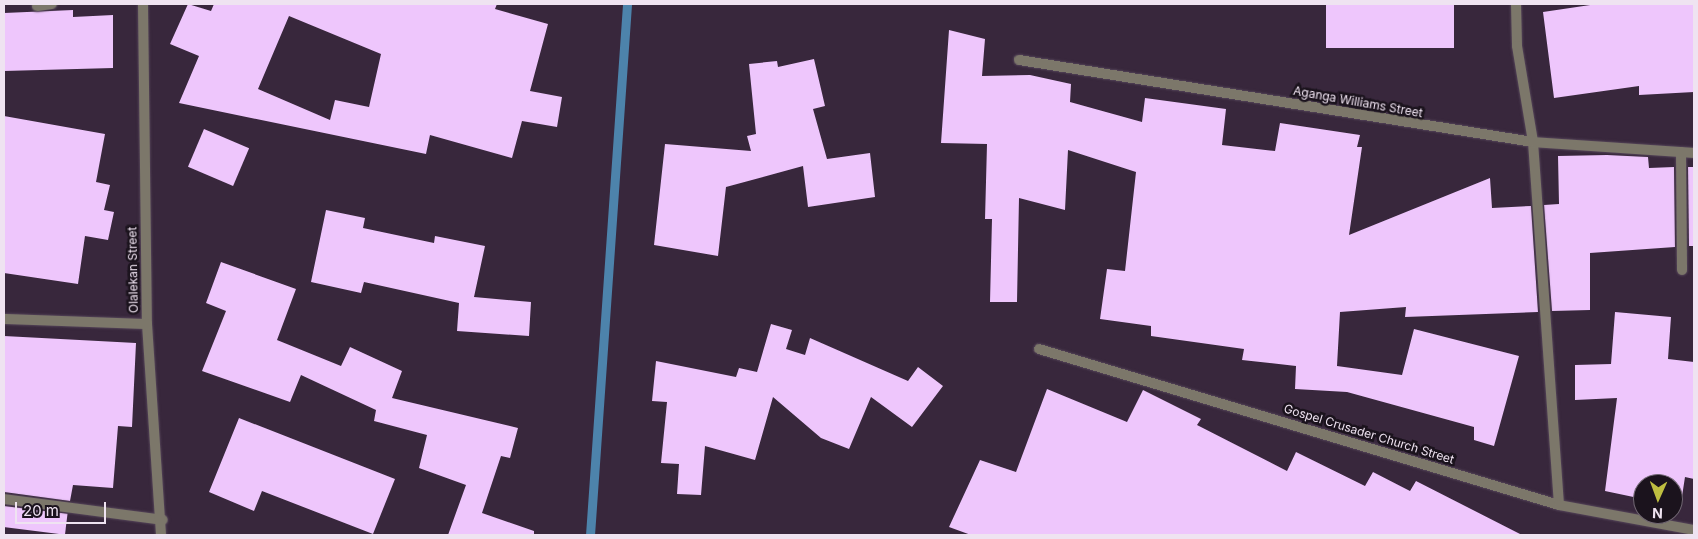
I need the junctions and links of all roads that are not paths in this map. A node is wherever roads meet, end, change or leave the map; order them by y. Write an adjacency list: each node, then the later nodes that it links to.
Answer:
1 (52, 4): 4 (street)
2 (143, 4): 11 (street, Olalekan Street)
3 (1516, 4): 6 (street)
4 (36, 6)
5 (1019, 60): 6 (street, Aganga Williams Street)
6 (1533, 142): 7 (street, Aganga Williams Street); 14 (street)
7 (1681, 152): 8 (street, Aganga Williams Street); 9 (street)
8 (1694, 153)
9 (1682, 270)
10 (4, 319): 11 (street)
11 (147, 324): 15 (street, Olalekan Street)
12 (1039, 348): 14 (street, Gospel Crusader Church Street)
13 (4, 499): 15 (street)
14 (1559, 504): 16 (street, Gospel Crusader Church Street)
15 (163, 520): 17 (street, Olalekan Street)
16 (1694, 530)
17 (160, 535)

